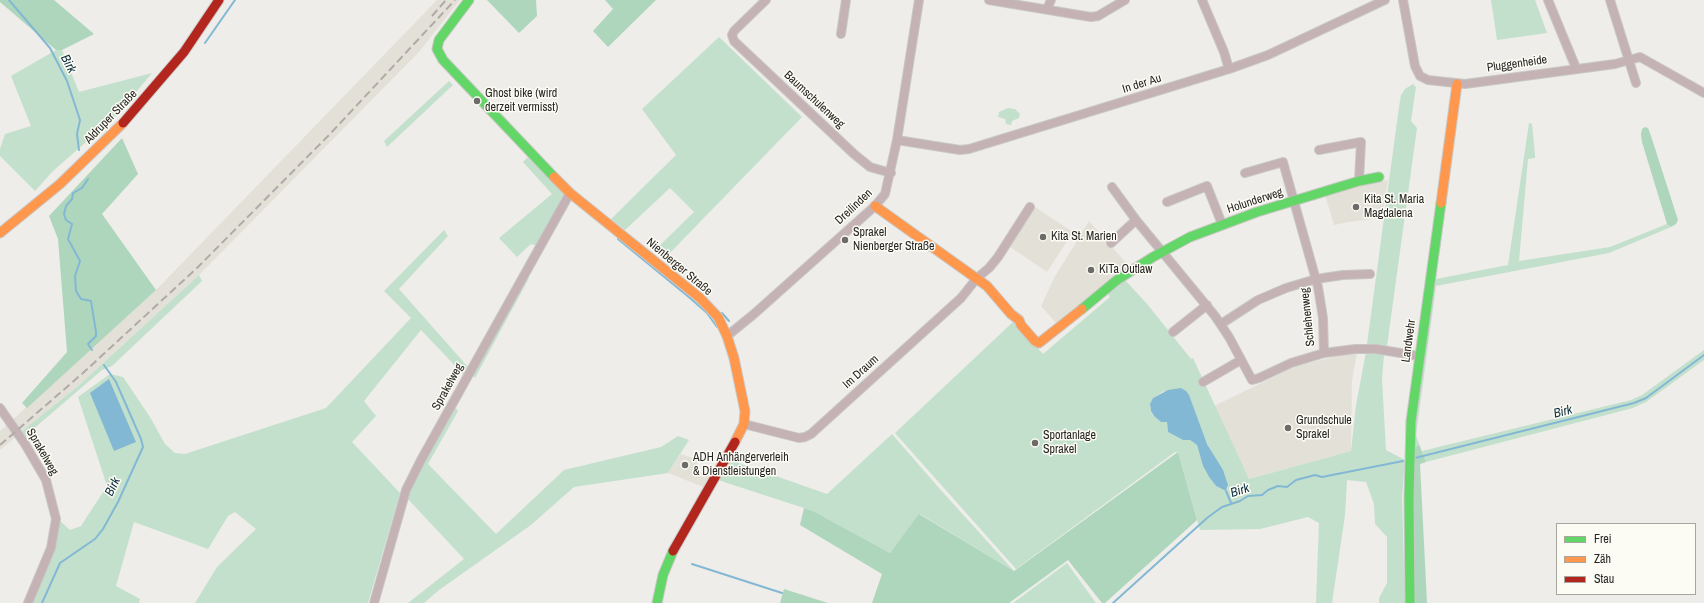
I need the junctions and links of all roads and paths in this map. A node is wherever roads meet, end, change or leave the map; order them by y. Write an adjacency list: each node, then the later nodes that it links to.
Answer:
1 (219, 0): 36 (street, Aldruper Straße)
2 (470, 0): 29 (street, Nienberger Straße)
3 (766, 0): 25 (street, Baumschulenweg)
4 (846, 0): 15 (street)
5 (919, 0): 22 (street, Dreilinden)
6 (989, 0): 14 (street)
7 (1051, 0): 14 (street)
8 (1125, 0): 14 (street)
9 (1202, 0): 18 (street)
10 (1384, 0): 18 (street, In der Au)
11 (1402, 0): 20 (street, Pluggenheide)
12 (1548, 0): 17 (street)
13 (1610, 0): 16 (street)
14 (1047, 9)
15 (840, 34)
16 (1629, 59): 17 (street, Pluggenheide); 19 (street); 21 (street, Pluggenheide)
17 (1576, 68): 20 (street, Pluggenheide)
18 (1229, 69): 22 (street, In der Au)
19 (1636, 83)
20 (1458, 84): 47 (street, Landwehr)
21 (1704, 93)
22 (897, 140): 25 (street, Dreilinden)
23 (1319, 150): 27 (street)
24 (1245, 173): 30 (street, Holunderweg)
25 (891, 174): 32 (street, Dreilinden)
26 (1379, 177): 27 (street, Holunderweg)
27 (1359, 181): 30 (street, Holunderweg)
28 (1112, 187): 34 (street)
29 (570, 193): 45 (street, Nienberger Straße); 53 (street, Sprakelweg)
30 (1294, 201): 35 (street, Holunderweg); 41 (street, Schlehenweg)
31 (1168, 202): 35 (street, Holunderweg)
32 (875, 206): 40 (street); 45 (street, Dreilinden)
33 (1030, 207): 40 (street, Im Draum)
34 (1136, 220): 37 (street); 38 (street)
35 (1222, 224): 38 (street, Holunderweg)
36 (0, 232)
37 (1111, 243)
38 (1163, 252): 40 (street, Holunderweg); 42 (street)
39 (1370, 274): 41 (street, Schlehenweg)
40 (977, 278): 51 (street, Im Draum)
41 (1316, 279): 43 (street); 46 (street, Schlehenweg)
42 (1207, 305): 43 (street); 44 (street)
43 (1221, 324): 48 (street)
44 (1173, 332)
45 (727, 336): 51 (street, Nienberger Straße)
46 (1324, 353): 47 (street, Schlehenweg); 48 (street)
47 (1419, 356): 55 (street, Landwehr)
48 (1241, 360): 49 (street)
49 (1203, 382)
50 (0, 408): 52 (street, Sprakelweg)
51 (744, 424): 54 (street, Nienberger Straße)
52 (28, 603)
53 (374, 603)
54 (658, 603)
55 (1410, 603)

